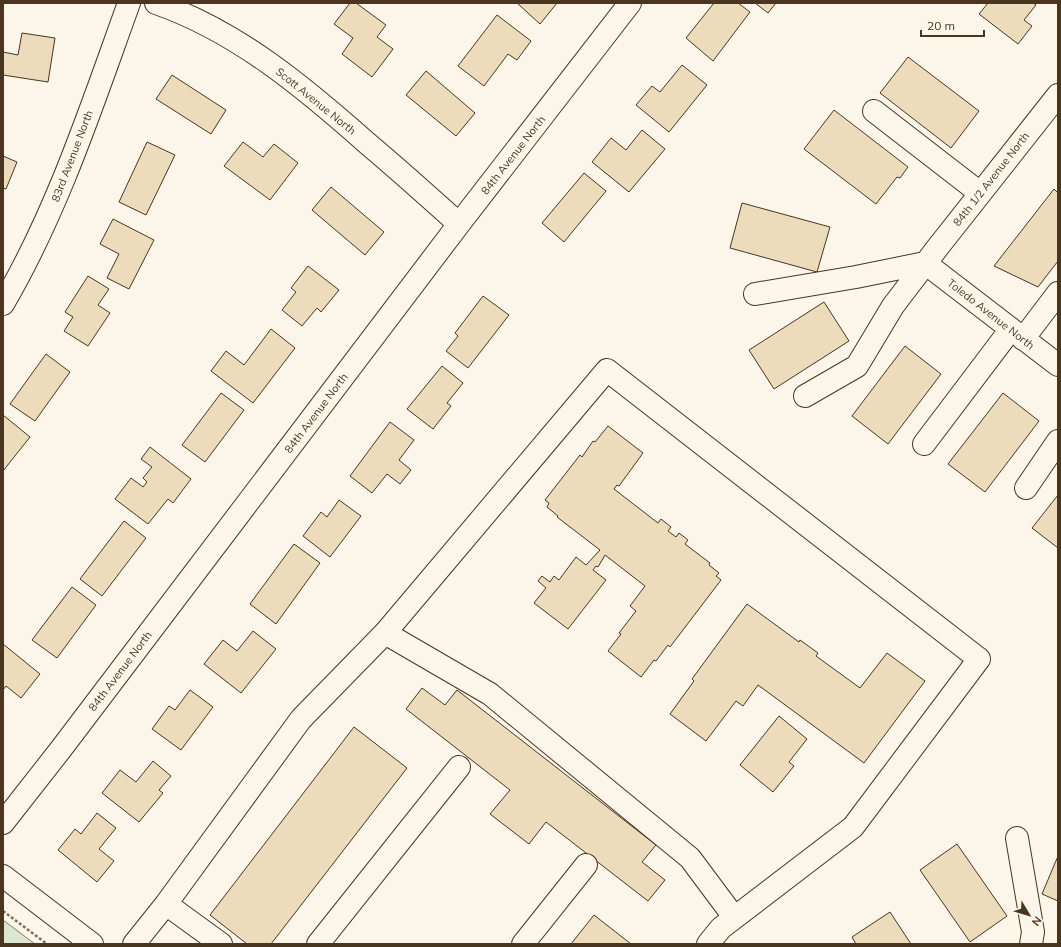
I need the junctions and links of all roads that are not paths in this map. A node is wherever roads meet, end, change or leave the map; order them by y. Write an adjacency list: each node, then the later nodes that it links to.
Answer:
1 (129, 3): 11 (street, 83rd Avenue North)
2 (156, 3): 7 (street, Scott Avenue North)
3 (630, 3): 7 (street, 84th Avenue North)
4 (1058, 95): 6 (street, 84th 1/2 Avenue North)
5 (874, 111): 6 (street)
6 (980, 193): 8 (street, 84th 1/2 Avenue North)
7 (459, 224): 20 (street, 84th Avenue North)
8 (925, 263): 10 (street); 12 (street, Toledo Avenue North); 14 (street, 84th 1/2 Avenue North)
9 (1058, 293): 12 (street)
10 (755, 294)
11 (3, 304)
12 (1017, 334): 13 (street, Toledo Avenue North); 16 (street)
13 (1058, 366)
14 (806, 396)
15 (1058, 441): 17 (street)
16 (924, 444)
17 (1026, 488)
18 (385, 633): 24 (street); 25 (street); 25 (street)
19 (459, 767): 29 (street)
20 (3, 823)
21 (1017, 838): 32 (street)
22 (586, 865): 30 (street)
23 (3, 876): 26 (street)
24 (166, 904): 27 (street); 28 (street)
25 (734, 917): 31 (street)
26 (92, 944)
27 (134, 944)
28 (221, 944)
29 (318, 944)
30 (523, 944)
31 (708, 944)
32 (1031, 944)

